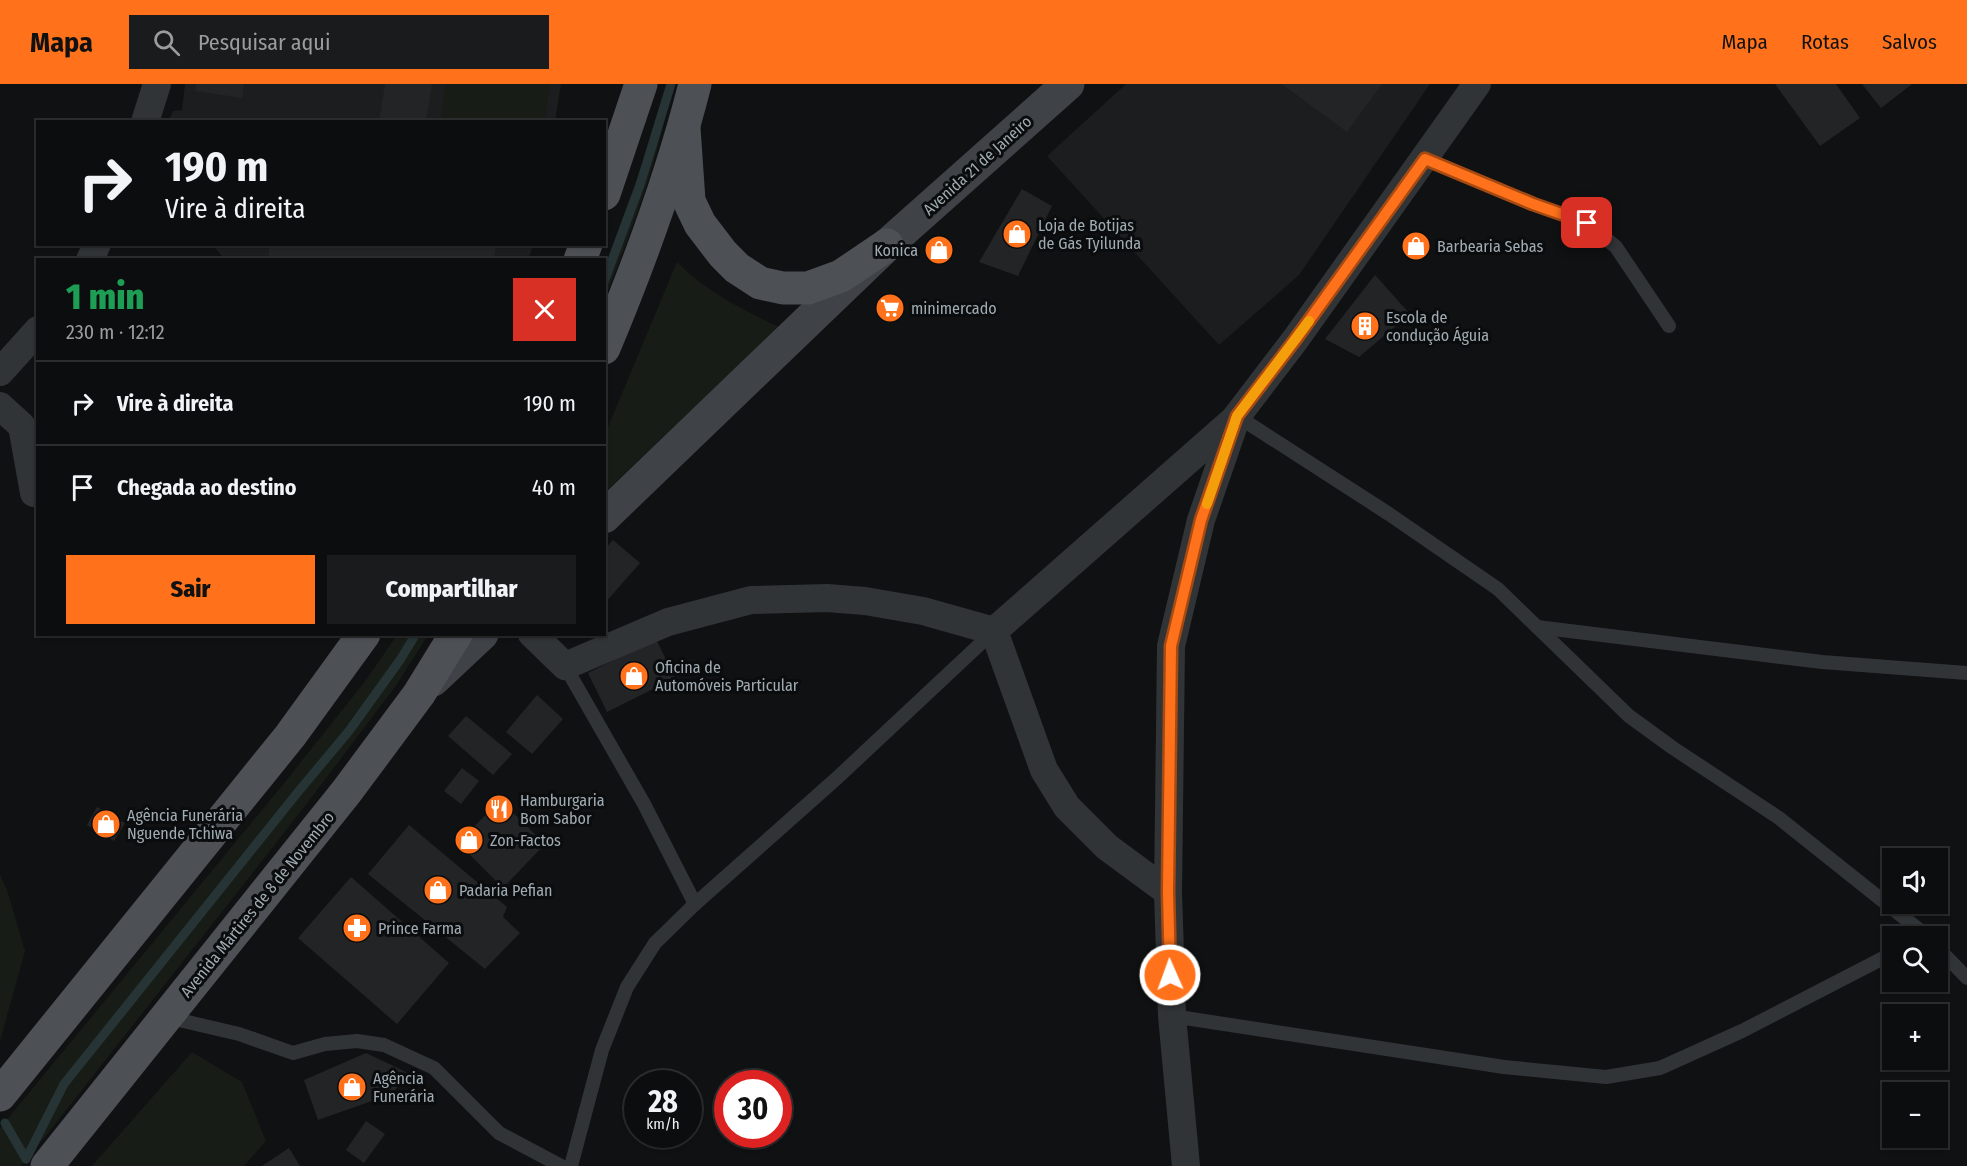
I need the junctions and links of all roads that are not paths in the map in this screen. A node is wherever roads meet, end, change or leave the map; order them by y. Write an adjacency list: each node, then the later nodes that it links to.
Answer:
1 (641, 84): 7 (main road)
2 (695, 84): 5 (main road)
3 (1068, 84): 8 (main road, Avenida 21 de Janeiro)
4 (1477, 84): 6 (street)
5 (684, 128): 8 (main road); 11 (main road)
6 (1425, 159): 9 (lane); 14 (street)
7 (606, 188)
8 (887, 245): 16 (main road, Avenida 21 de Janeiro)
9 (1669, 326)
10 (36, 332): 12 (street)
11 (606, 343)
12 (0, 372)
13 (0, 406): 15 (street)
14 (1237, 416): 17 (lane); 18 (street); 26 (street)
15 (34, 493)
16 (606, 515)
17 (1537, 627): 24 (lane); 28 (lane)
18 (994, 631): 23 (street); 26 (street); 27 (lane)
19 (363, 636): 34 (main road)
20 (455, 636): 25 (main road, Avenida Mártires de 8 de Novembro)
21 (480, 636): 25 (main road)
22 (534, 636): 23 (street)
23 (565, 666): 27 (lane)
24 (1967, 673)
25 (419, 694): 33 (main road, Avenida Mártires de 8 de Novembro)
26 (1168, 892): 32 (street)
27 (695, 904): 37 (lane)
28 (1914, 926)
29 (1882, 958): 32 (lane)
30 (1948, 958): 31 (lane)
31 (1967, 978)
32 (1172, 1016): 38 (street)
33 (166, 1017): 35 (main road, Avenida Mártires de 8 de Novembro); 36 (lane)
34 (8, 1084)
35 (55, 1157)
36 (561, 1166)
37 (571, 1166)
38 (1186, 1166)

